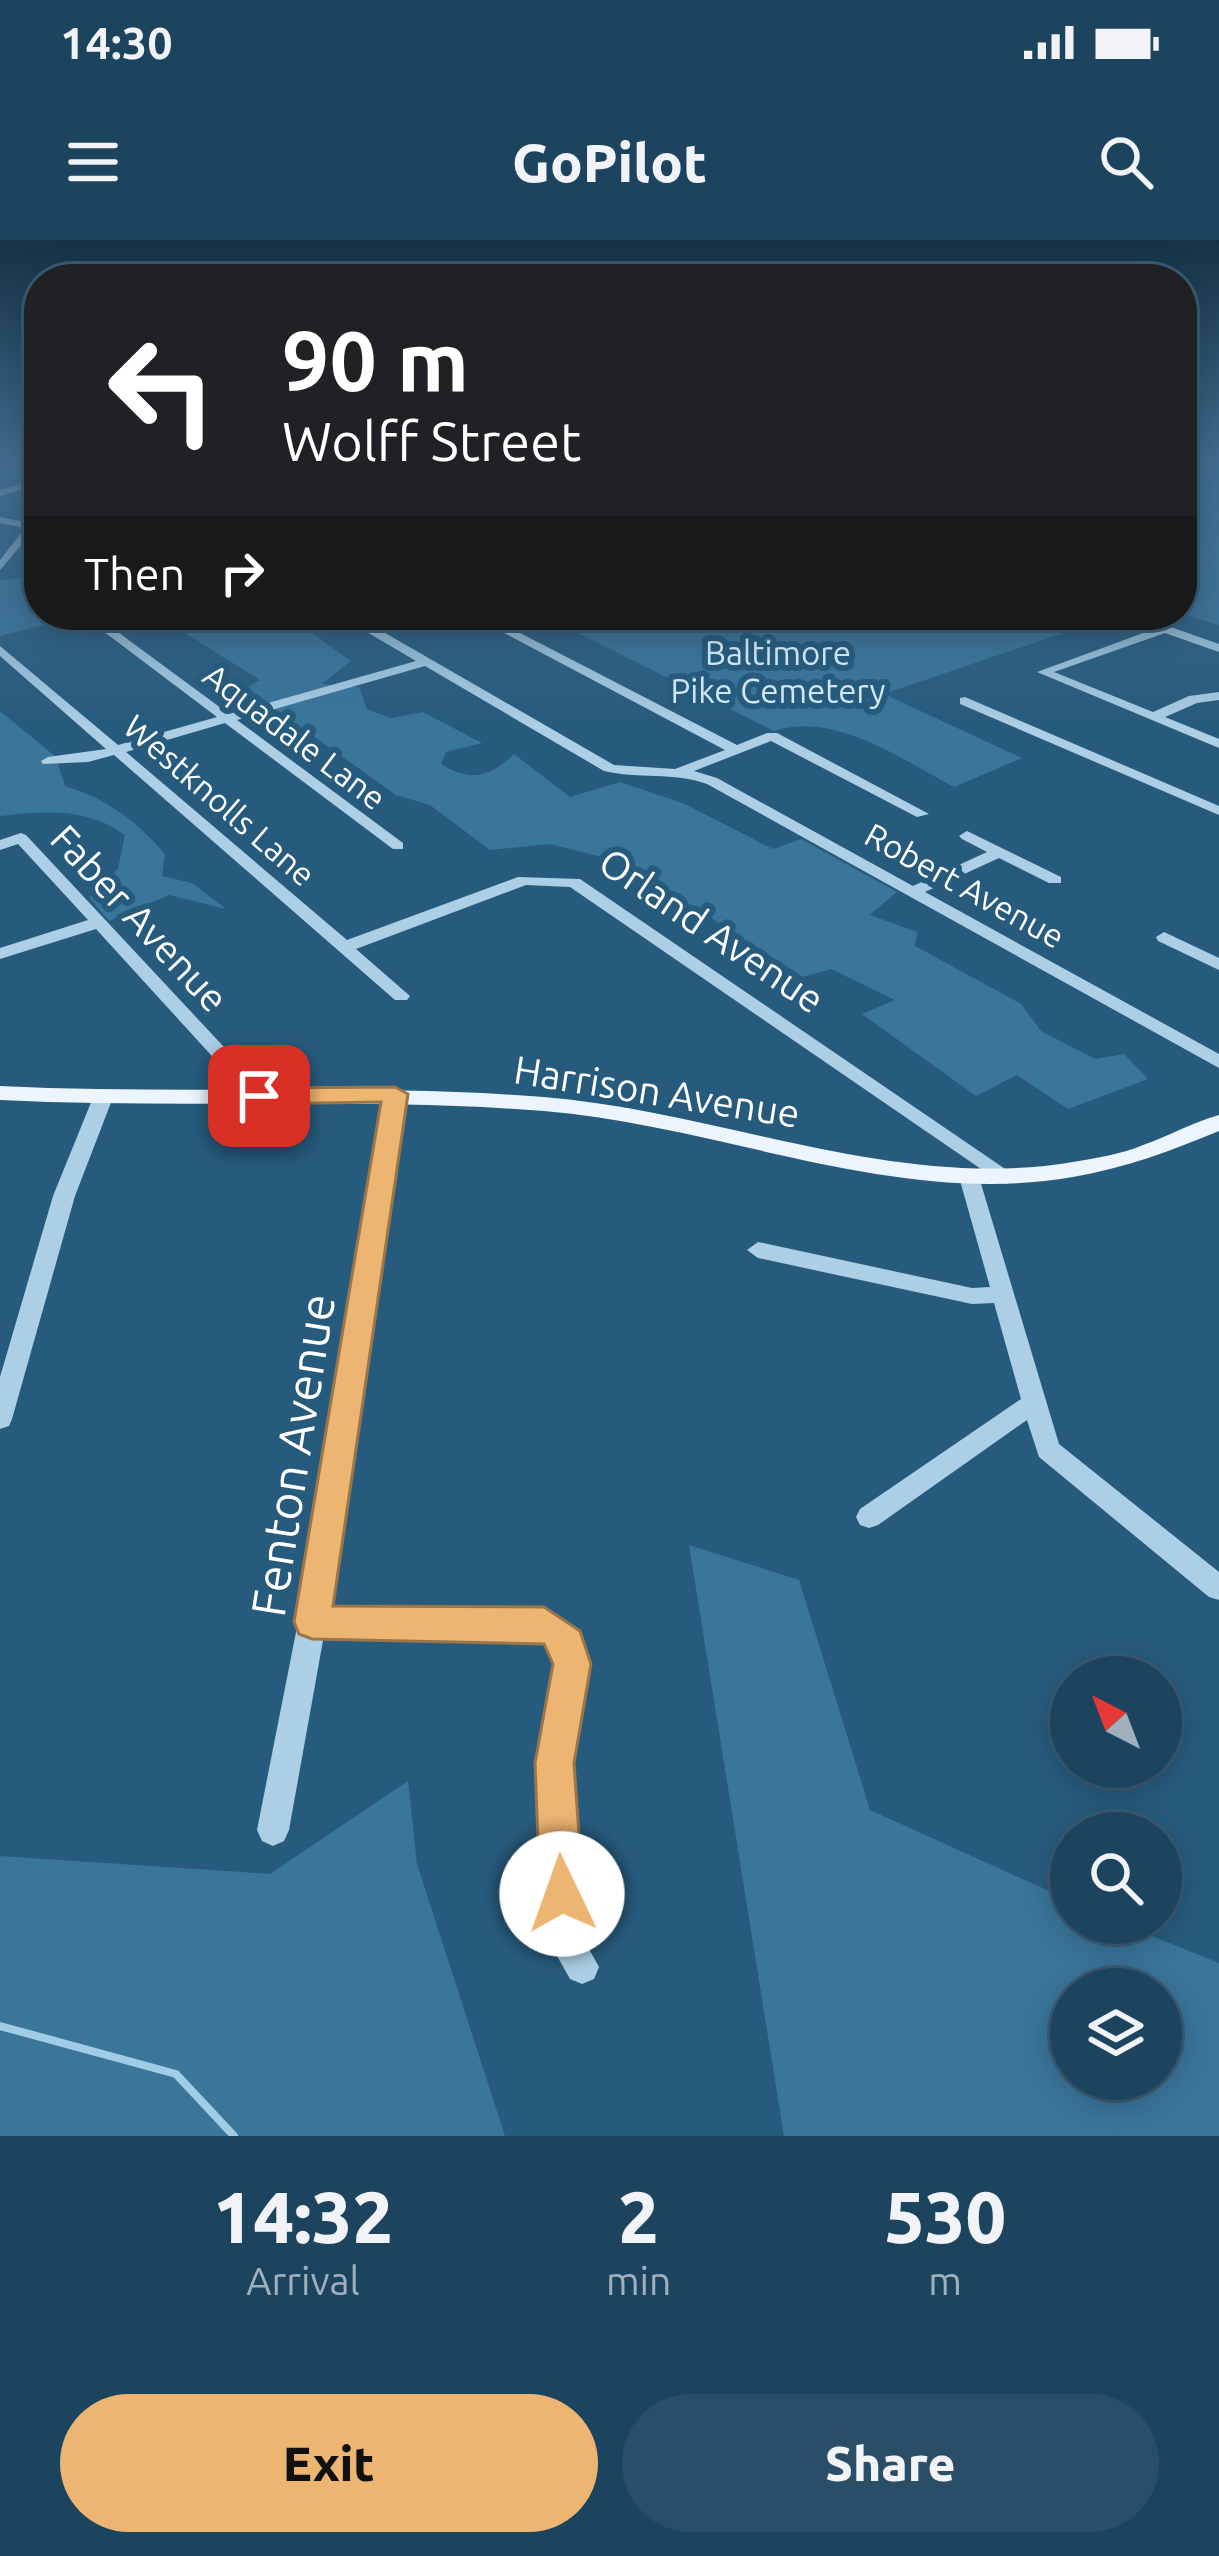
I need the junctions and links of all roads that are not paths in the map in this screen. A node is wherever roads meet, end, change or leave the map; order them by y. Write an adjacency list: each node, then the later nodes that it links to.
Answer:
1 (108, 630): 12 (street, Aquadale Lane)
2 (370, 630): 8 (street)
3 (505, 630): 14 (street)
4 (1162, 630): 11 (street)
5 (1168, 630): 6 (street)
6 (1219, 649)
7 (0, 650): 15 (street, Westknolls Lane)
8 (426, 662): 12 (street); 17 (street)
9 (1219, 696): 11 (street)
10 (965, 700): 19 (street)
11 (1154, 718): 13 (street)
12 (228, 719): 15 (street); 24 (street, Aquadale Lane)
13 (1219, 744)
14 (732, 748): 17 (street); 21 (street)
15 (117, 750): 16 (street); 30 (street, Westknolls Lane)
16 (48, 761)
17 (677, 773): 27 (street, Robert Avenue)
18 (1219, 787): 19 (street)
19 (1195, 800): 20 (street)
20 (1219, 811)
21 (922, 814)
22 (967, 836): 25 (street)
23 (0, 845): 28 (street, Faber Avenue)
24 (398, 846)
25 (1000, 852): 26 (street); 27 (street)
26 (1055, 880)
27 (915, 891): 34 (street, Robert Avenue)
28 (100, 922): 31 (street); 37 (street, Faber Avenue)
29 (1164, 937): 32 (street)
30 (345, 947): 33 (street, Westknolls Lane); 41 (street, Orland Avenue)
31 (0, 954)
32 (1219, 965)
33 (400, 996)
34 (1219, 1062)
35 (0, 1093): 38 (main road, Harrison Avenue)
36 (395, 1094): 37 (main road, Harrison Avenue); 40 (main road, Harrison Avenue); 48 (street, Fenton Avenue)
37 (259, 1096): 38 (main road, Harrison Avenue)
38 (102, 1100): 45 (street)
39 (1219, 1122): 41 (main road, Harrison Avenue)
40 (969, 1177): 41 (main road, Harrison Avenue); 43 (street)
41 (1007, 1177)
42 (758, 1250): 43 (street)
43 (1001, 1295): 44 (street)
44 (1032, 1404): 46 (street); 47 (street)
45 (0, 1419)
46 (869, 1517)
47 (1219, 1588)
48 (312, 1622): 49 (street, Fenton Avenue); 50 (street)
49 (273, 1830)
50 (582, 1967)

